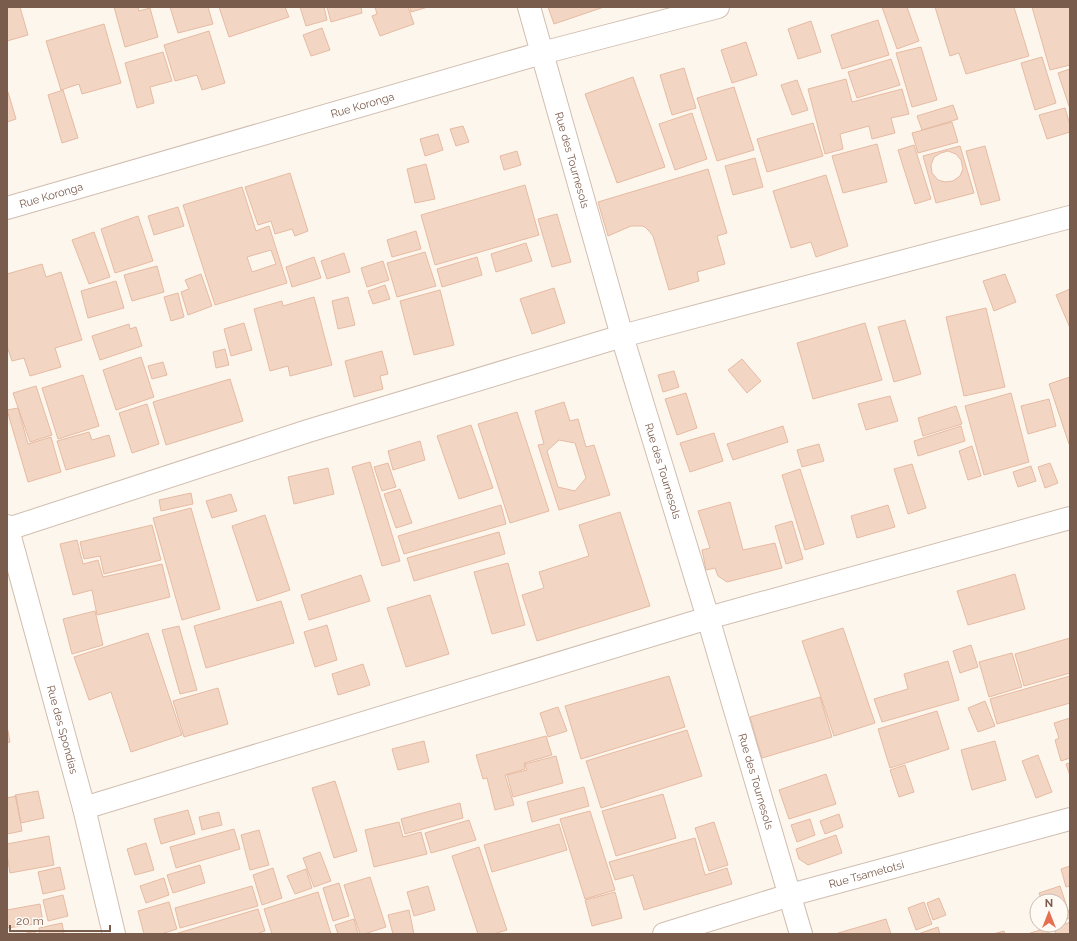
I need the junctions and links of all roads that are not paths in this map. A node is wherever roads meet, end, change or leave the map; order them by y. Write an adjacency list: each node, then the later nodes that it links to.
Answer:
1 (530, 7): 3 (street, Rue des Tournesols)
2 (718, 7): 3 (street, Rue Koronga)
3 (542, 53): 4 (street, Rue Koronga); 6 (street, Rue des Tournesols)
4 (7, 208)
5 (1070, 217): 6 (street)
6 (622, 336): 8 (street); 9 (street, Rue des Tournesols)
7 (1070, 518): 9 (street)
8 (7, 528): 10 (street, Rue des Spondias)
9 (708, 618): 10 (street); 12 (street, Rue des Tournesols)
10 (84, 808): 13 (street, Rue des Spondias)
11 (1070, 819): 12 (street, Rue Tsametotsi)
12 (790, 896): 14 (street, Rue Tsametotsi); 15 (street, Rue des Tournesols)
13 (114, 934)
14 (664, 934)
15 (802, 934)

